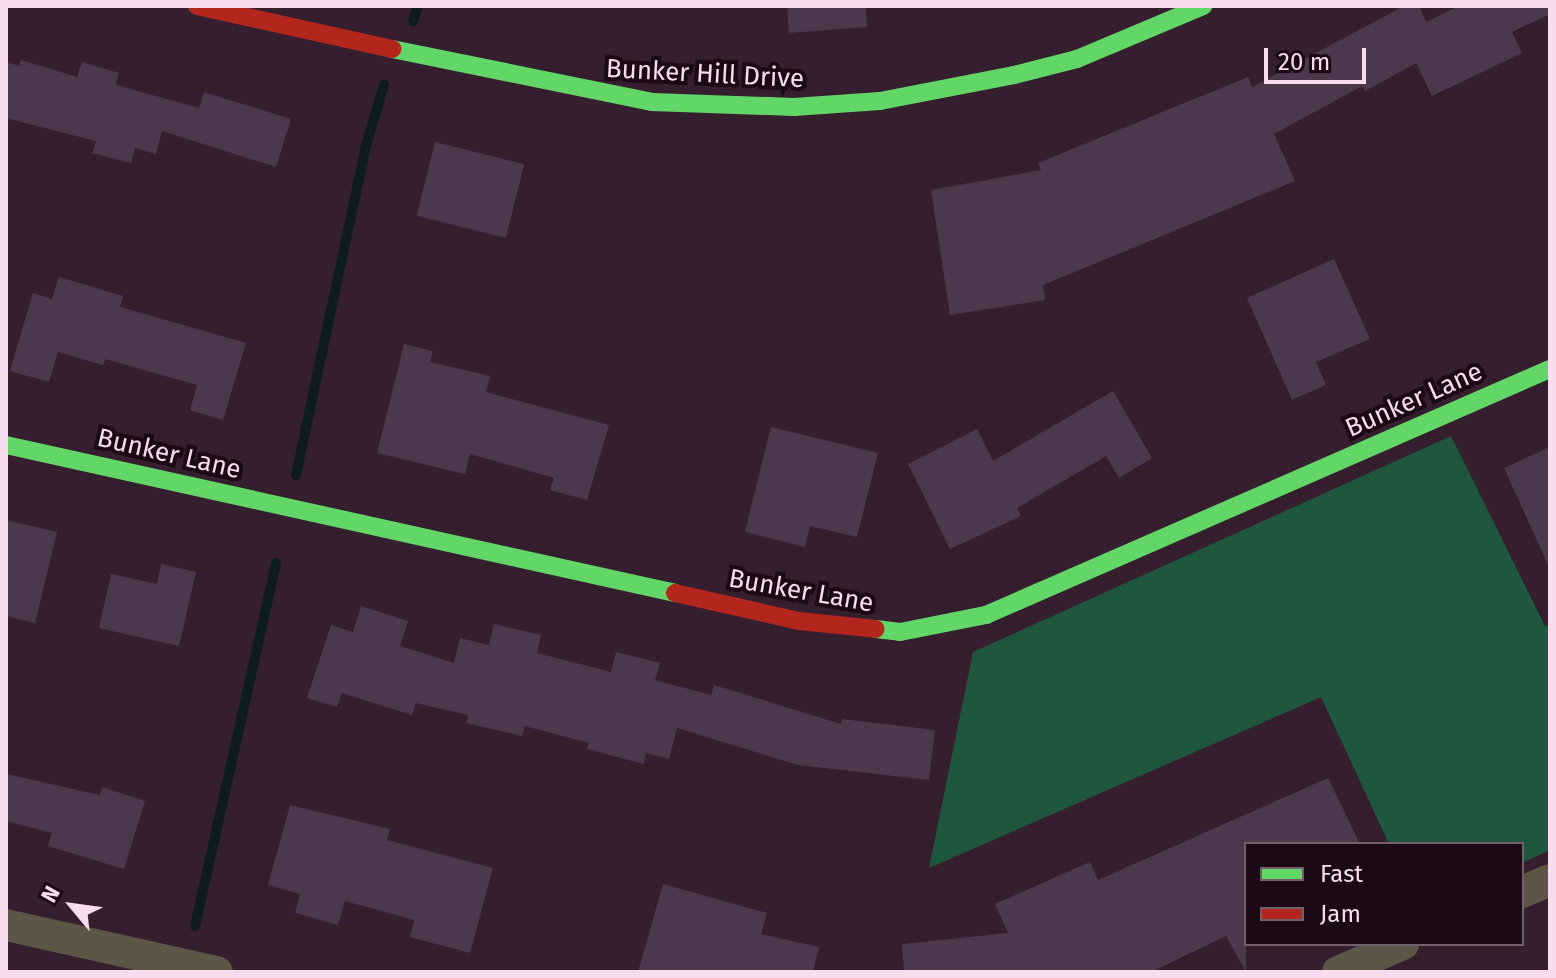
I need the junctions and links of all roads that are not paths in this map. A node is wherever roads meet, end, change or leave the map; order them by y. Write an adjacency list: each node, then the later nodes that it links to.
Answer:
1 (197, 6): 2 (street, Bunker Hill Drive)
2 (1203, 6)
3 (1550, 369): 4 (street, Bunker Lane)
4 (6, 445)
5 (1550, 880): 6 (street)
6 (1524, 891)
7 (6, 925): 9 (street)
8 (1398, 946): 10 (street)
9 (217, 972)
10 (1338, 972)

